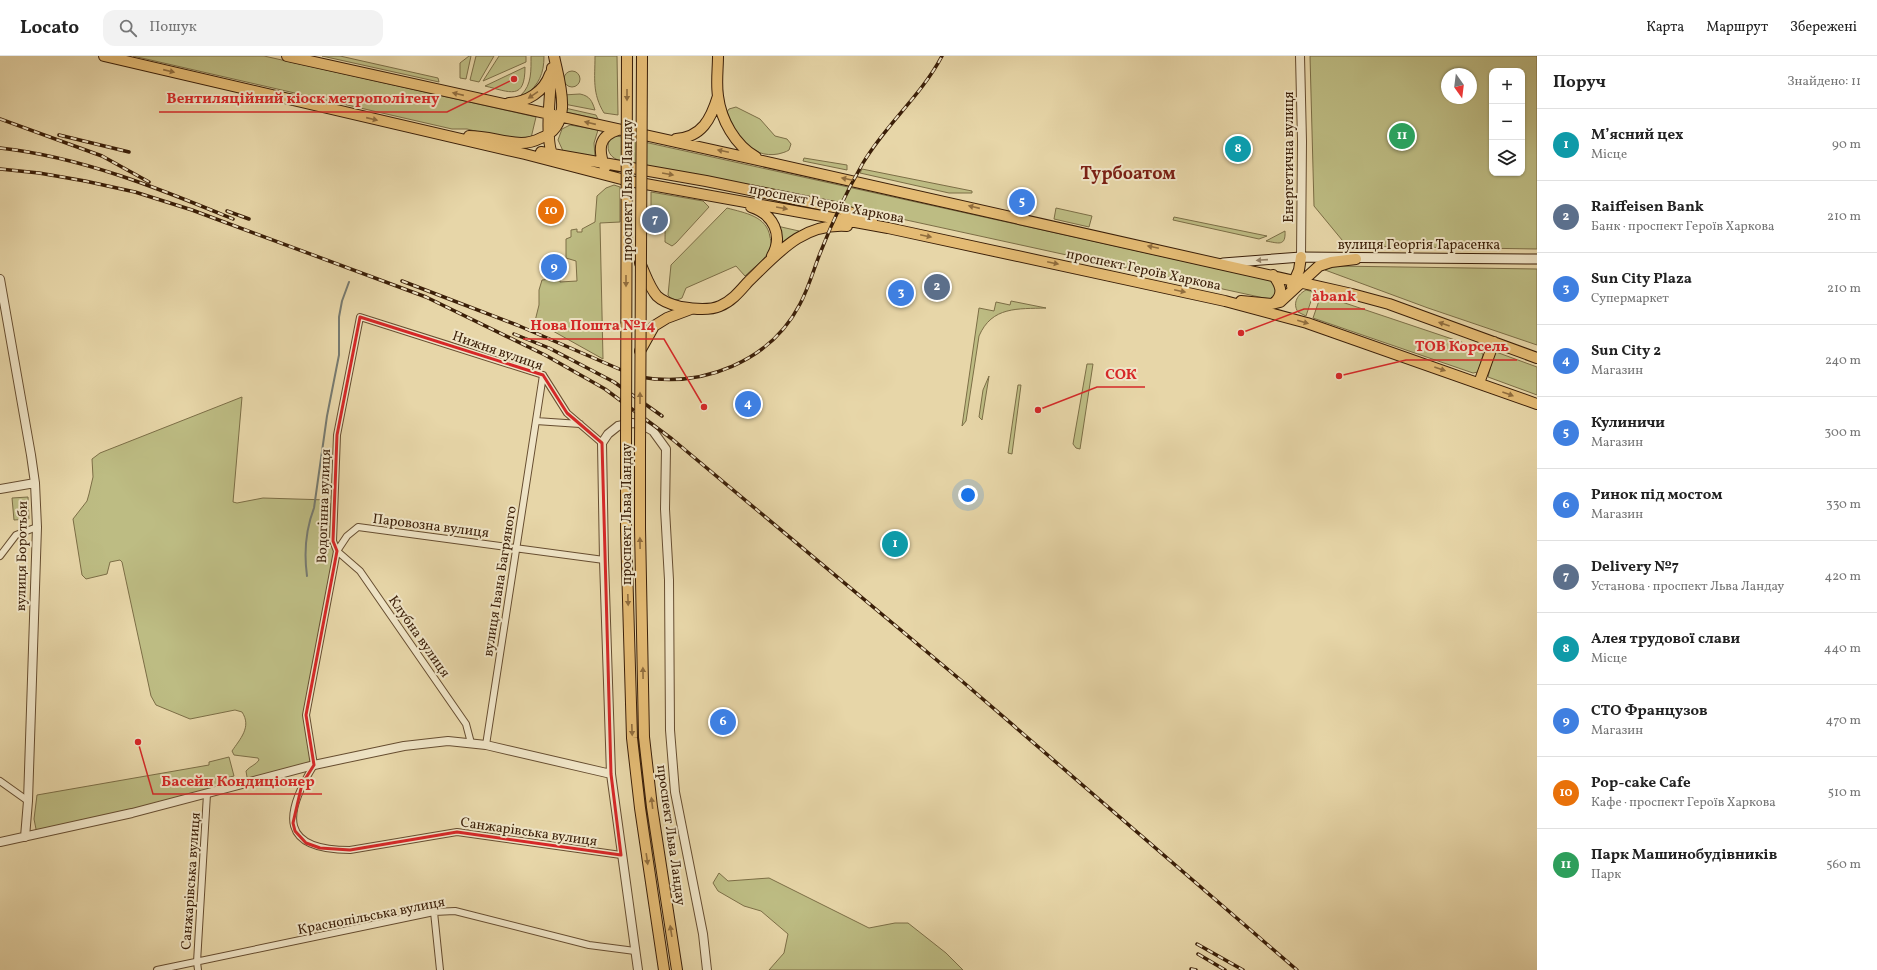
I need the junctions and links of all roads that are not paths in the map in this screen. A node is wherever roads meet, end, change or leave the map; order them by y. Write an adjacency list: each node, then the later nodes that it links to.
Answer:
1 (104, 56): 13 (main road, one-way to 13)
2 (287, 56): 9 (main road, проспект Героїв Харкова, one-way to 2)
3 (627, 56): 69 (main road, проспект Льва Ландау, one-way to 69, bridge)
4 (642, 56): 26 (main road, проспект Льва Ландау, bridge)
5 (718, 56): 8 (main road)
6 (1300, 56): 23 (street, Енергетична вулиця)
7 (553, 59): 9 (main road, one-way to 9); 10 (main road)
8 (718, 96): 14 (main road); 17 (main road)
9 (496, 103): 10 (main road, проспект Героїв Харкова)
10 (554, 115): 11 (main road, проспект Героїв Харкова, one-way to 10); 12 (main road)
11 (618, 130): 14 (main road, проспект Героїв Харкова); 15 (main road)
12 (550, 133): 13 (main road); 16 (main road)
13 (455, 138): 16 (main road); 16 (main road)
14 (670, 140): 17 (main road, проспект Героїв Харкова, one-way to 14)
15 (601, 152): 18 (main road); 19 (main road)
16 (557, 157): 18 (main road); 20 (main road, проспект Героїв Харкова)
17 (762, 159): 28 (main road, проспект Героїв Харкова, one-way to 17)
18 (603, 163): 19 (main road); 20 (main road)
19 (616, 165): 22 (main road, one-way to 22)
20 (619, 179): 21 (main road, проспект Героїв Харкова)
21 (716, 196): 22 (main road, проспект Героїв Харкова, one-way to 22); 27 (main road)
22 (888, 228): 27 (main road); 32 (main road, проспект Героїв Харкова, one-way to 32)
23 (1301, 257): 24 (main road, вулиця Георгія Тарасенка); 28 (main road, вулиця Георгія Тарасенка, one-way to 28); 31 (main road)
24 (1356, 259): 25 (main road, вулиця Георгія Тарасенка); 31 (main road)
25 (1537, 259)
26 (640, 263): 34 (main road); 37 (main road, проспект Льва Ландау, bridge)
27 (767, 263): 34 (main road)
28 (1222, 263): 29 (main road, проспект Героїв Харкова)
29 (1273, 275): 31 (main road, проспект Героїв Харкова); 33 (main road)
30 (0, 279): 45 (street, вулиця Боротьби)
31 (1298, 281): 33 (main road); 36 (main road, проспект Героїв Харкова, one-way to 31)
32 (1225, 301): 33 (main road); 40 (main road, проспект Героїв Харкова, one-way to 40)
33 (1272, 304)
34 (691, 308): 37 (main road)
35 (360, 318): 39 (street, Нижня вулиця); 49 (street, Водогінна вулиця)
36 (1494, 342): 38 (main road, проспект Героїв Харкова); 40 (main road)
37 (640, 351): 70 (main road, проспект Льва Ландау, one-way to 37, bridge)
38 (1537, 358)
39 (543, 376): 42 (street, вулиця Івана Багряного); 43 (street, Нижня вулиця)
40 (1479, 383): 41 (main road, проспект Героїв Харкова, one-way to 41)
41 (1537, 404)
42 (536, 421): 43 (street); 48 (street, вулиця Івана Багряного)
43 (580, 424): 44 (street, Нижня вулиця)
44 (602, 442): 51 (street); 71 (street)
45 (34, 483): 46 (street); 47 (street, вулиця Боротьби)
46 (0, 489)
47 (37, 527): 50 (street); 58 (street, вулиця Боротьби)
48 (517, 548): 49 (street, Паровозна вулиця); 51 (street, Паровозна вулиця); 53 (street, вулиця Івана Багряного)
49 (337, 551): 52 (street, Клубна вулиця); 54 (street, Водогінна вулиця)
50 (0, 556)
51 (604, 560): 55 (street)
52 (471, 743): 53 (street); 54 (street)
53 (486, 744): 55 (street)
54 (314, 765): 57 (street); 61 (street, Санжарівська вулиця)
55 (611, 774): 61 (street)
56 (0, 782): 58 (street)
57 (208, 794): 59 (street); 64 (street, Санжарівська вулиця)
58 (28, 801): 59 (street, вулиця Боротьби)
59 (24, 837): 60 (street)
60 (0, 842)
61 (622, 855): 63 (street)
62 (434, 912): 63 (street, Краснопільська вулиця); 64 (street, Краснопільська вулиця); 67 (street)
63 (636, 951): 68 (street)
64 (196, 962): 65 (street, Краснопільська вулиця); 66 (street, Санжарівська вулиця)
65 (158, 970)
66 (198, 970)
67 (440, 970)
68 (638, 970)
69 (664, 970)
70 (677, 970)
71 (707, 970)

